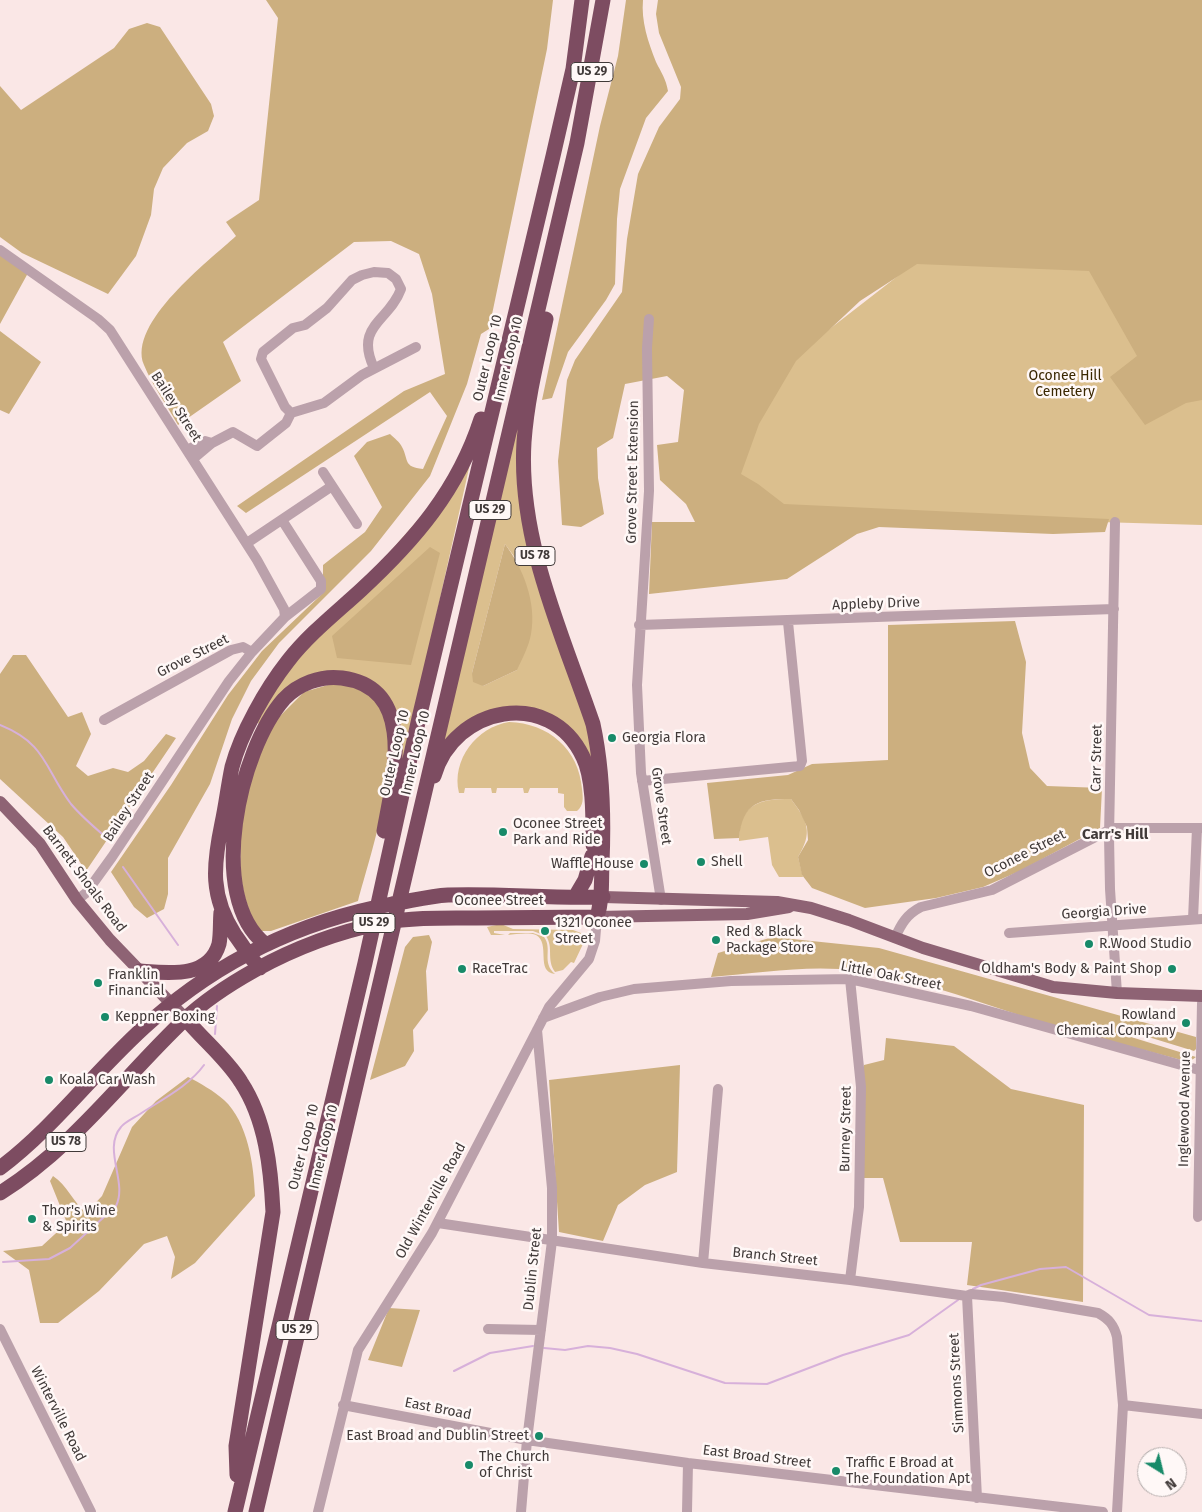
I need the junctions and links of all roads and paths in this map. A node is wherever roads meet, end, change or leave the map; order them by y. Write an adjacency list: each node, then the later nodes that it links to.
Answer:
1 (582, 0): 8 (highway, Outer Loop 10 / US 29)
2 (603, 0): 3 (highway, Inner Loop 10 / US 29)
3 (562, 209): 27 (highway, Inner Loop 10 / US 29); 33 (highway, US 78)
4 (0, 250): 11 (street, Bailey Street)
5 (649, 320): 22 (street, Grove Street Extension)
6 (416, 347): 7 (street)
7 (374, 368): 9 (street); 9 (street)
8 (501, 372): 31 (highway, Outer Loop 10 / US 29); 37 (highway)
9 (291, 413): 10 (street)
10 (212, 443): 11 (street); 12 (street)
11 (187, 450): 12 (street, Bailey Street)
12 (193, 460): 18 (street, Bailey Street)
13 (323, 472): 14 (street)
14 (332, 486): 15 (street); 17 (street)
15 (282, 520): 18 (street); 20 (street)
16 (1115, 522): 19 (street, Carr Street)
17 (357, 524)
18 (247, 543): 20 (street, Bailey Street)
19 (1114, 609): 21 (street, Appleby Drive); 29 (street, Carr Street)
20 (285, 617): 23 (street)
21 (788, 622): 22 (street, Appleby Drive); 25 (street)
22 (640, 625): 25 (street, Grove Street)
23 (252, 652): 24 (street, Grove Street); 34 (street, Bailey Street)
24 (104, 720)
25 (642, 781): 35 (street, Grove Street)
26 (0, 802): 34 (main road, Barnett Shoals Road)
27 (419, 811): 30 (highway); 79 (highway, Inner Loop 10 / US 29)
28 (1200, 828): 29 (street, Oconee Street); 39 (street)
29 (1109, 830): 40 (street, Carr Street); 43 (street, Oconee Street)
30 (592, 856): 32 (highway); 33 (highway)
31 (383, 884): 44 (highway); 75 (highway, Outer Loop 10 / US 29)
32 (575, 897): 33 (highway, Oconee Street); 44 (highway, Oconee Street)
33 (597, 897): 35 (main road, Oconee Street); 38 (highway, US 78)
34 (77, 900): 48 (main road, Barnett Shoals Road)
35 (660, 900): 36 (main road, Oconee Street)
36 (791, 906): 38 (main road, Oconee Street); 43 (main road, Oconee Street)
37 (221, 910): 41 (highway); 48 (highway)
38 (597, 917): 46 (highway, Oconee Street / US 78); 55 (street, Old Winterville Road)
39 (1198, 919): 40 (street, Georgia Drive)
40 (1112, 925): 42 (street, Georgia Drive); 50 (street, Carr Street)
41 (228, 926): 45 (highway); 47 (highway)
42 (1009, 933)
43 (895, 938): 50 (main road)
44 (266, 944): 45 (highway, Oconee Street)
45 (246, 954): 46 (highway); 47 (highway, Oconee Street)
46 (260, 968): 54 (highway, Oconee Street / US 78)
47 (216, 971): 48 (highway); 52 (highway, US 78)
48 (144, 975): 52 (main road, Barnett Shoals Road)
49 (850, 979): 55 (street, Little Oak Street); 57 (street, Little Oak Street); 65 (street, Burney Street)
50 (1117, 993): 51 (main road)
51 (1202, 996)
52 (172, 1003): 54 (main road, Barnett Shoals Road); 59 (highway, US 78)
53 (1202, 1003): 57 (street, Inglewood Avenue)
54 (185, 1018): 60 (highway, US 78); 75 (highway)
55 (543, 1018): 56 (street, Old Winterville Road)
56 (537, 1029): 62 (street, Old Winterville Road); 63 (street, Dublin Street)
57 (1199, 1070): 61 (street, Inglewood Avenue)
58 (718, 1089): 64 (street)
59 (0, 1168)
60 (0, 1193)
61 (1198, 1217)
62 (438, 1223): 63 (street, Branch Street); 70 (street, Old Winterville Road)
63 (552, 1242): 64 (street, Branch Street); 69 (street, Dublin Street)
64 (703, 1263): 65 (street, Branch Street)
65 (850, 1280): 66 (street, Branch Street)
66 (967, 1296): 71 (street, Branch Street); 76 (street, Simmons Street)
67 (0, 1329): 77 (street, Winterville Road)
68 (488, 1329): 69 (street)
69 (541, 1330): 73 (street, Dublin Street)
70 (343, 1405): 73 (street, East Broad); 80 (street, Old Winterville Road)
71 (1123, 1406): 72 (street); 84 (street)
72 (1202, 1414)
73 (527, 1440): 74 (street, East Broad Street); 81 (street, Dublin Street)
74 (688, 1463): 76 (street, East Broad Street); 82 (street)
75 (237, 1496): 78 (highway, Outer Loop 10 / US 29)
76 (977, 1498): 83 (street, East Broad Street)
77 (90, 1511)
78 (235, 1512)
79 (256, 1512)
80 (318, 1512)
81 (521, 1512)
82 (687, 1512)
83 (1103, 1512)
84 (1117, 1512)

